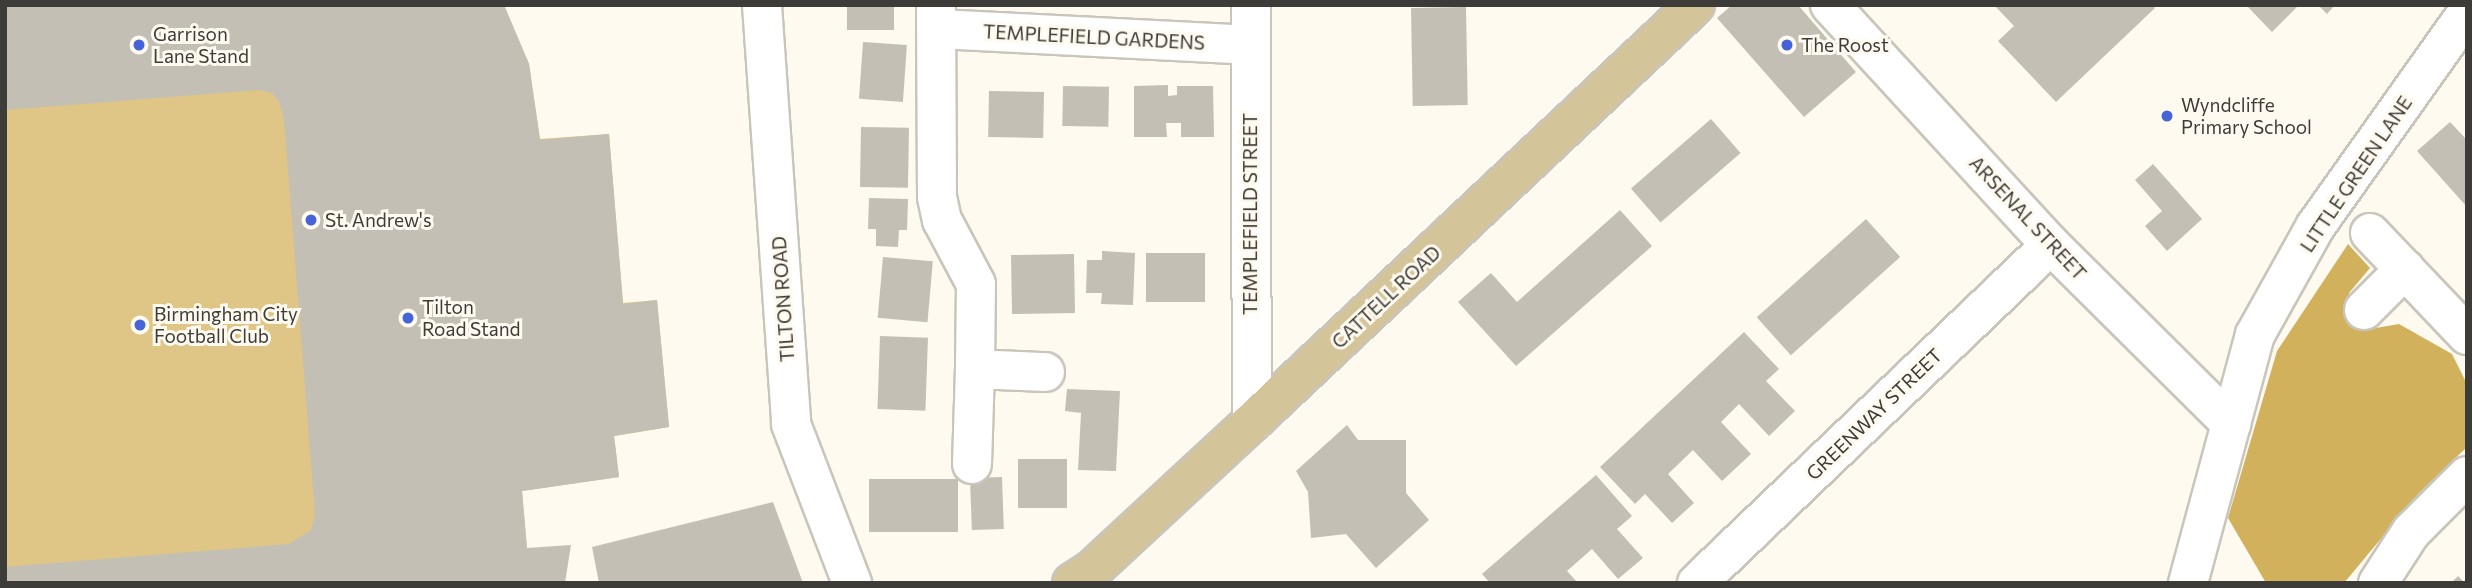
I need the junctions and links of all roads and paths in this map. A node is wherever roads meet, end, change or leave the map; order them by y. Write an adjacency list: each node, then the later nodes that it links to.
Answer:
1 (762, 5): 19 (street, TILTON ROAD)
2 (1251, 5): 7 (street, TEMPLEFIELD STREET)
3 (1695, 5): 15 (main road, CATTELL ROAD)
4 (1830, 5): 9 (street, ARSENAL STREET)
5 (2467, 13): 16 (street, LITTLE GREEN LANE)
6 (937, 17): 7 (street, TEMPLEFIELD GARDENS); 13 (street, TEMPLEFIELD GARDENS)
7 (1249, 45): 15 (street, TEMPLEFIELD STREET)
8 (2370, 233): 10 (street)
9 (2051, 244): 16 (street, ARSENAL STREET); 21 (street, GREENWAY STREET)
10 (2405, 269): 11 (street); 12 (street)
11 (2364, 310)
12 (2467, 335)
13 (975, 369): 14 (street); 17 (street, TEMPLEFIELD GARDENS)
14 (1045, 372)
15 (1252, 422): 20 (main road, CATTELL ROAD)
16 (2231, 424): 22 (street, LITTLE GREEN LANE)
17 (972, 464)
18 (2467, 476): 23 (street)
19 (852, 583)
20 (1072, 583)
21 (1697, 583)
22 (2188, 583)
23 (2378, 583)

